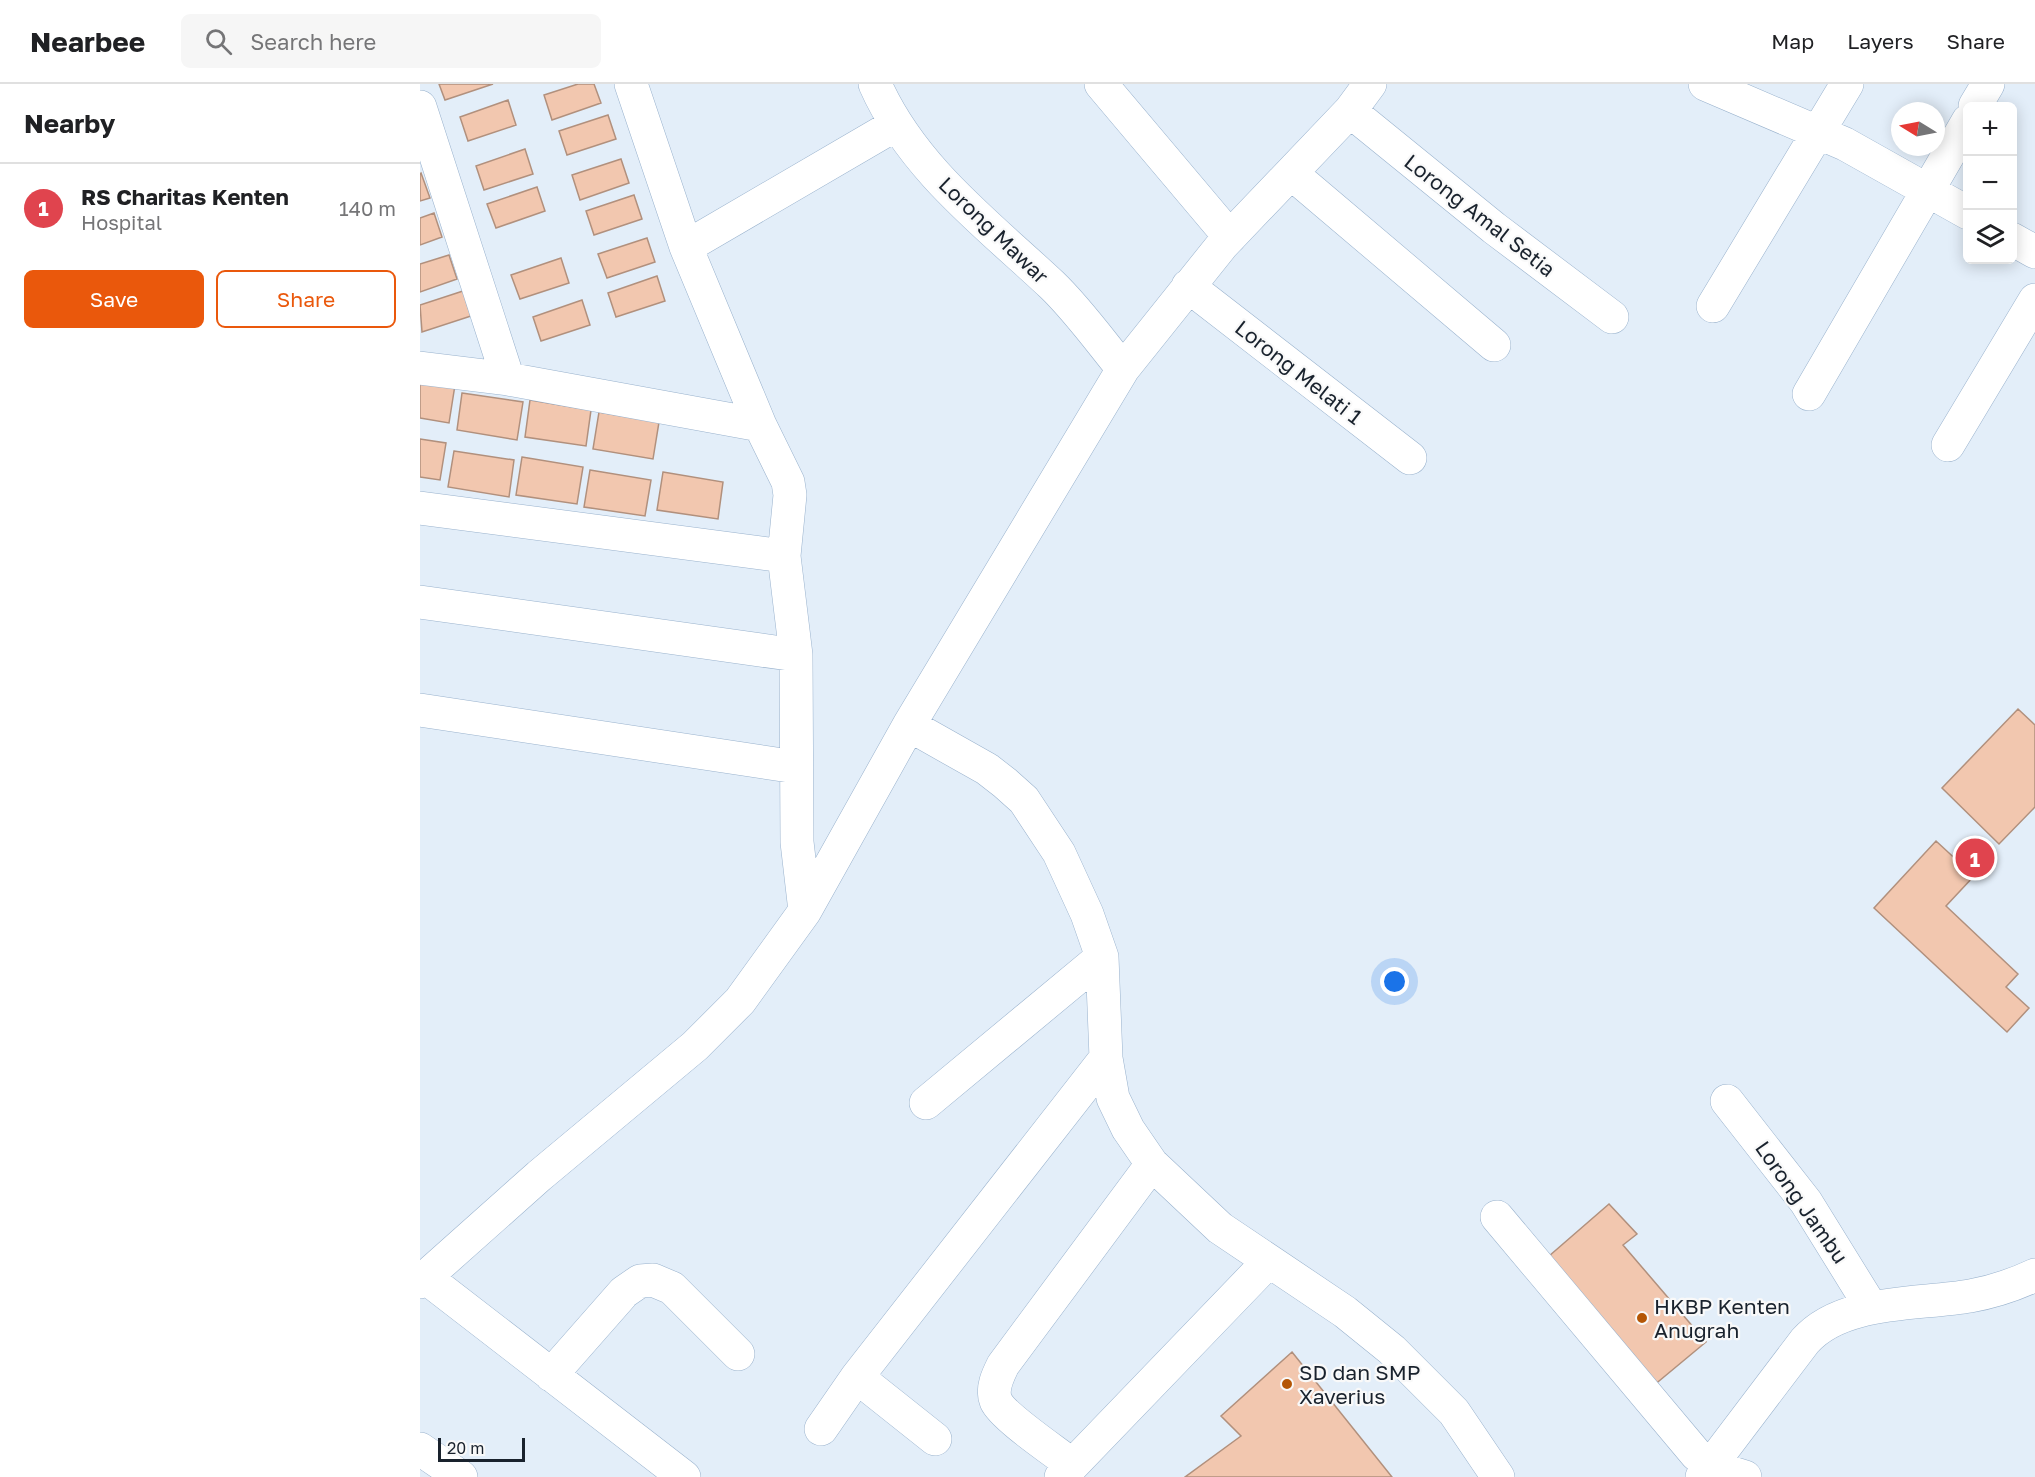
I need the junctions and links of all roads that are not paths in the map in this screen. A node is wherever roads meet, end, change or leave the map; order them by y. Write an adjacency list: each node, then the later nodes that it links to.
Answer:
1 (631, 84): 18 (street)
2 (875, 84): 10 (street, Lorong Mawar)
3 (1101, 84): 16 (street)
4 (1705, 84): 12 (street)
5 (1847, 84): 12 (street)
6 (1988, 84): 8 (street)
7 (1363, 92): 13 (street); 23 (street, Lorong Amal Setia)
8 (1978, 102)
9 (420, 107): 27 (street)
10 (895, 125): 18 (street); 26 (street, Lorong Mawar)
11 (1963, 130): 14 (street)
12 (1816, 132): 14 (street); 22 (street)
13 (1291, 173): 16 (street); 24 (street)
14 (1928, 191): 15 (street); 28 (street)
15 (1963, 210)
16 (1230, 237): 20 (street)
17 (2017, 241): 19 (street)
18 (686, 247): 29 (street)
19 (2035, 252)
20 (1188, 286): 26 (street); 31 (street, Lorong Melati 1)
21 (2035, 300): 30 (street)
22 (1713, 306)
23 (1612, 317)
24 (1494, 345)
25 (420, 368): 27 (street)
26 (1123, 369): 37 (street)
27 (508, 379): 29 (street)
28 (1809, 394)
29 (760, 425): 33 (street)
30 (1948, 445)
31 (1410, 458)
32 (420, 508): 33 (street)
33 (784, 556): 35 (street)
34 (420, 602): 35 (street)
35 (796, 656): 38 (street)
36 (420, 710): 38 (street)
37 (909, 725): 39 (street); 40 (street)
38 (796, 766): 39 (street)
39 (805, 911): 48 (street)
40 (1102, 957): 41 (street); 43 (street)
41 (1106, 1058): 44 (street); 52 (street)
42 (1727, 1101): 49 (street, Lorong Jambu)
43 (926, 1103)
44 (1152, 1164): 46 (street); 56 (street)
45 (1497, 1217): 57 (street)
46 (1268, 1262): 56 (street); 60 (street)
47 (2035, 1275): 49 (street)
48 (422, 1280): 51 (street)
49 (1871, 1307): 57 (street)
50 (738, 1354): 51 (street)
51 (551, 1375): 59 (street)
52 (857, 1377): 53 (street); 54 (street)
53 (821, 1429)
54 (935, 1439)
55 (420, 1449): 58 (street)
56 (1066, 1471)
57 (1706, 1472): 61 (street)
58 (460, 1477)
59 (684, 1477)
60 (1498, 1477)
61 (1745, 1477)

